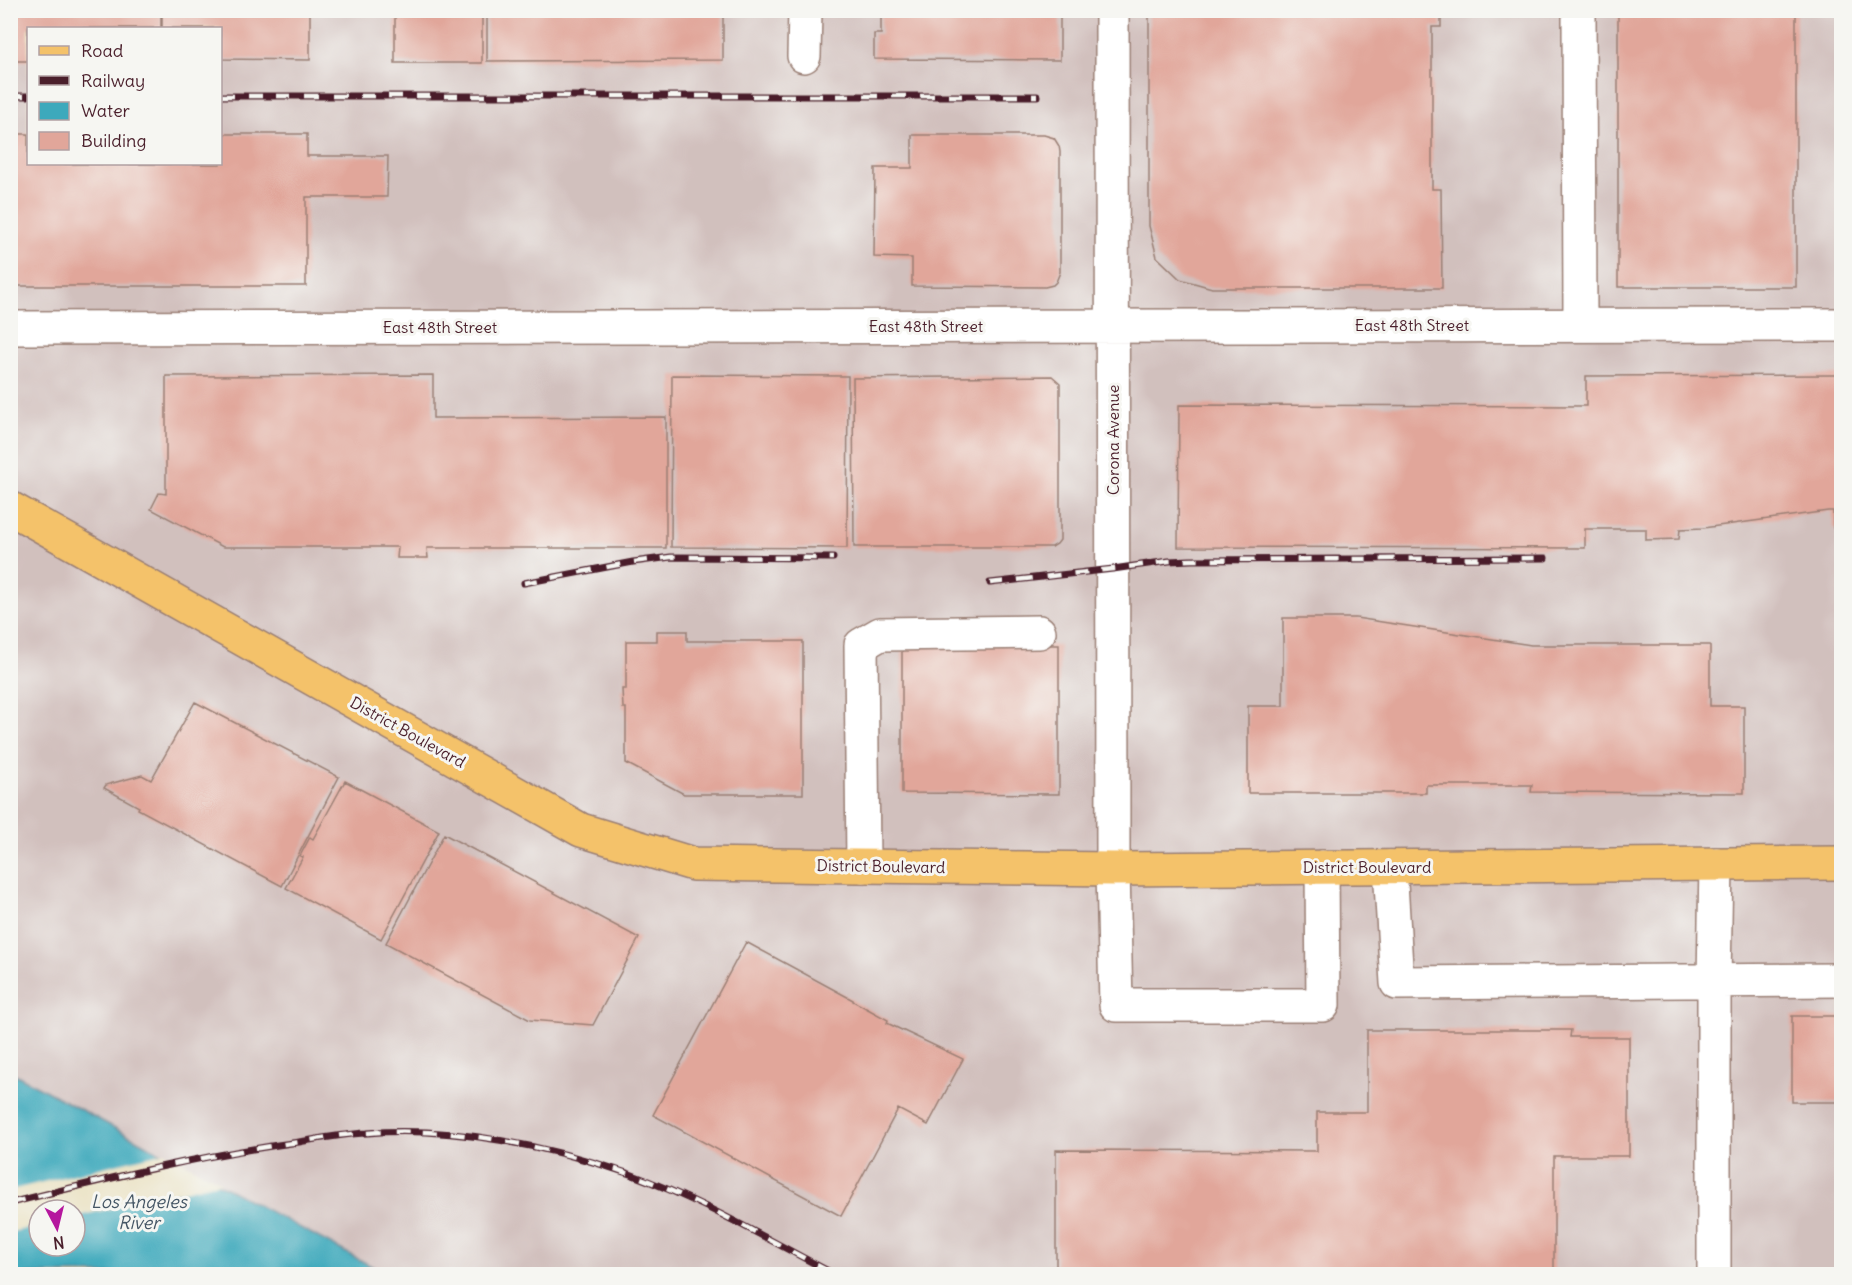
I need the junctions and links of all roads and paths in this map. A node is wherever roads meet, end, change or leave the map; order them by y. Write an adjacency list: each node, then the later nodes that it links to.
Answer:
1 (805, 10): 4 (street)
2 (1112, 10): 7 (street, Corona Avenue)
3 (1579, 10): 5 (street)
4 (804, 56)
5 (1580, 325): 6 (street, East 48th Street); 7 (street, East 48th Street)
6 (1842, 325)
7 (1112, 326): 8 (street, East 48th Street); 16 (street, Corona Avenue)
8 (10, 328)
9 (10, 508): 13 (main road, District Boulevard)
10 (1039, 632): 13 (street)
11 (1842, 863): 12 (main road, District Boulevard)
12 (1716, 864): 15 (main road, District Boulevard); 17 (street)
13 (863, 866): 16 (main road, District Boulevard)
14 (1322, 867): 15 (main road, District Boulevard); 16 (main road, District Boulevard); 16 (street, Corona Avenue)
15 (1390, 867): 17 (street)
16 (1113, 869)
17 (1714, 980): 18 (street); 19 (street)
18 (1842, 980)
19 (1714, 1275)

